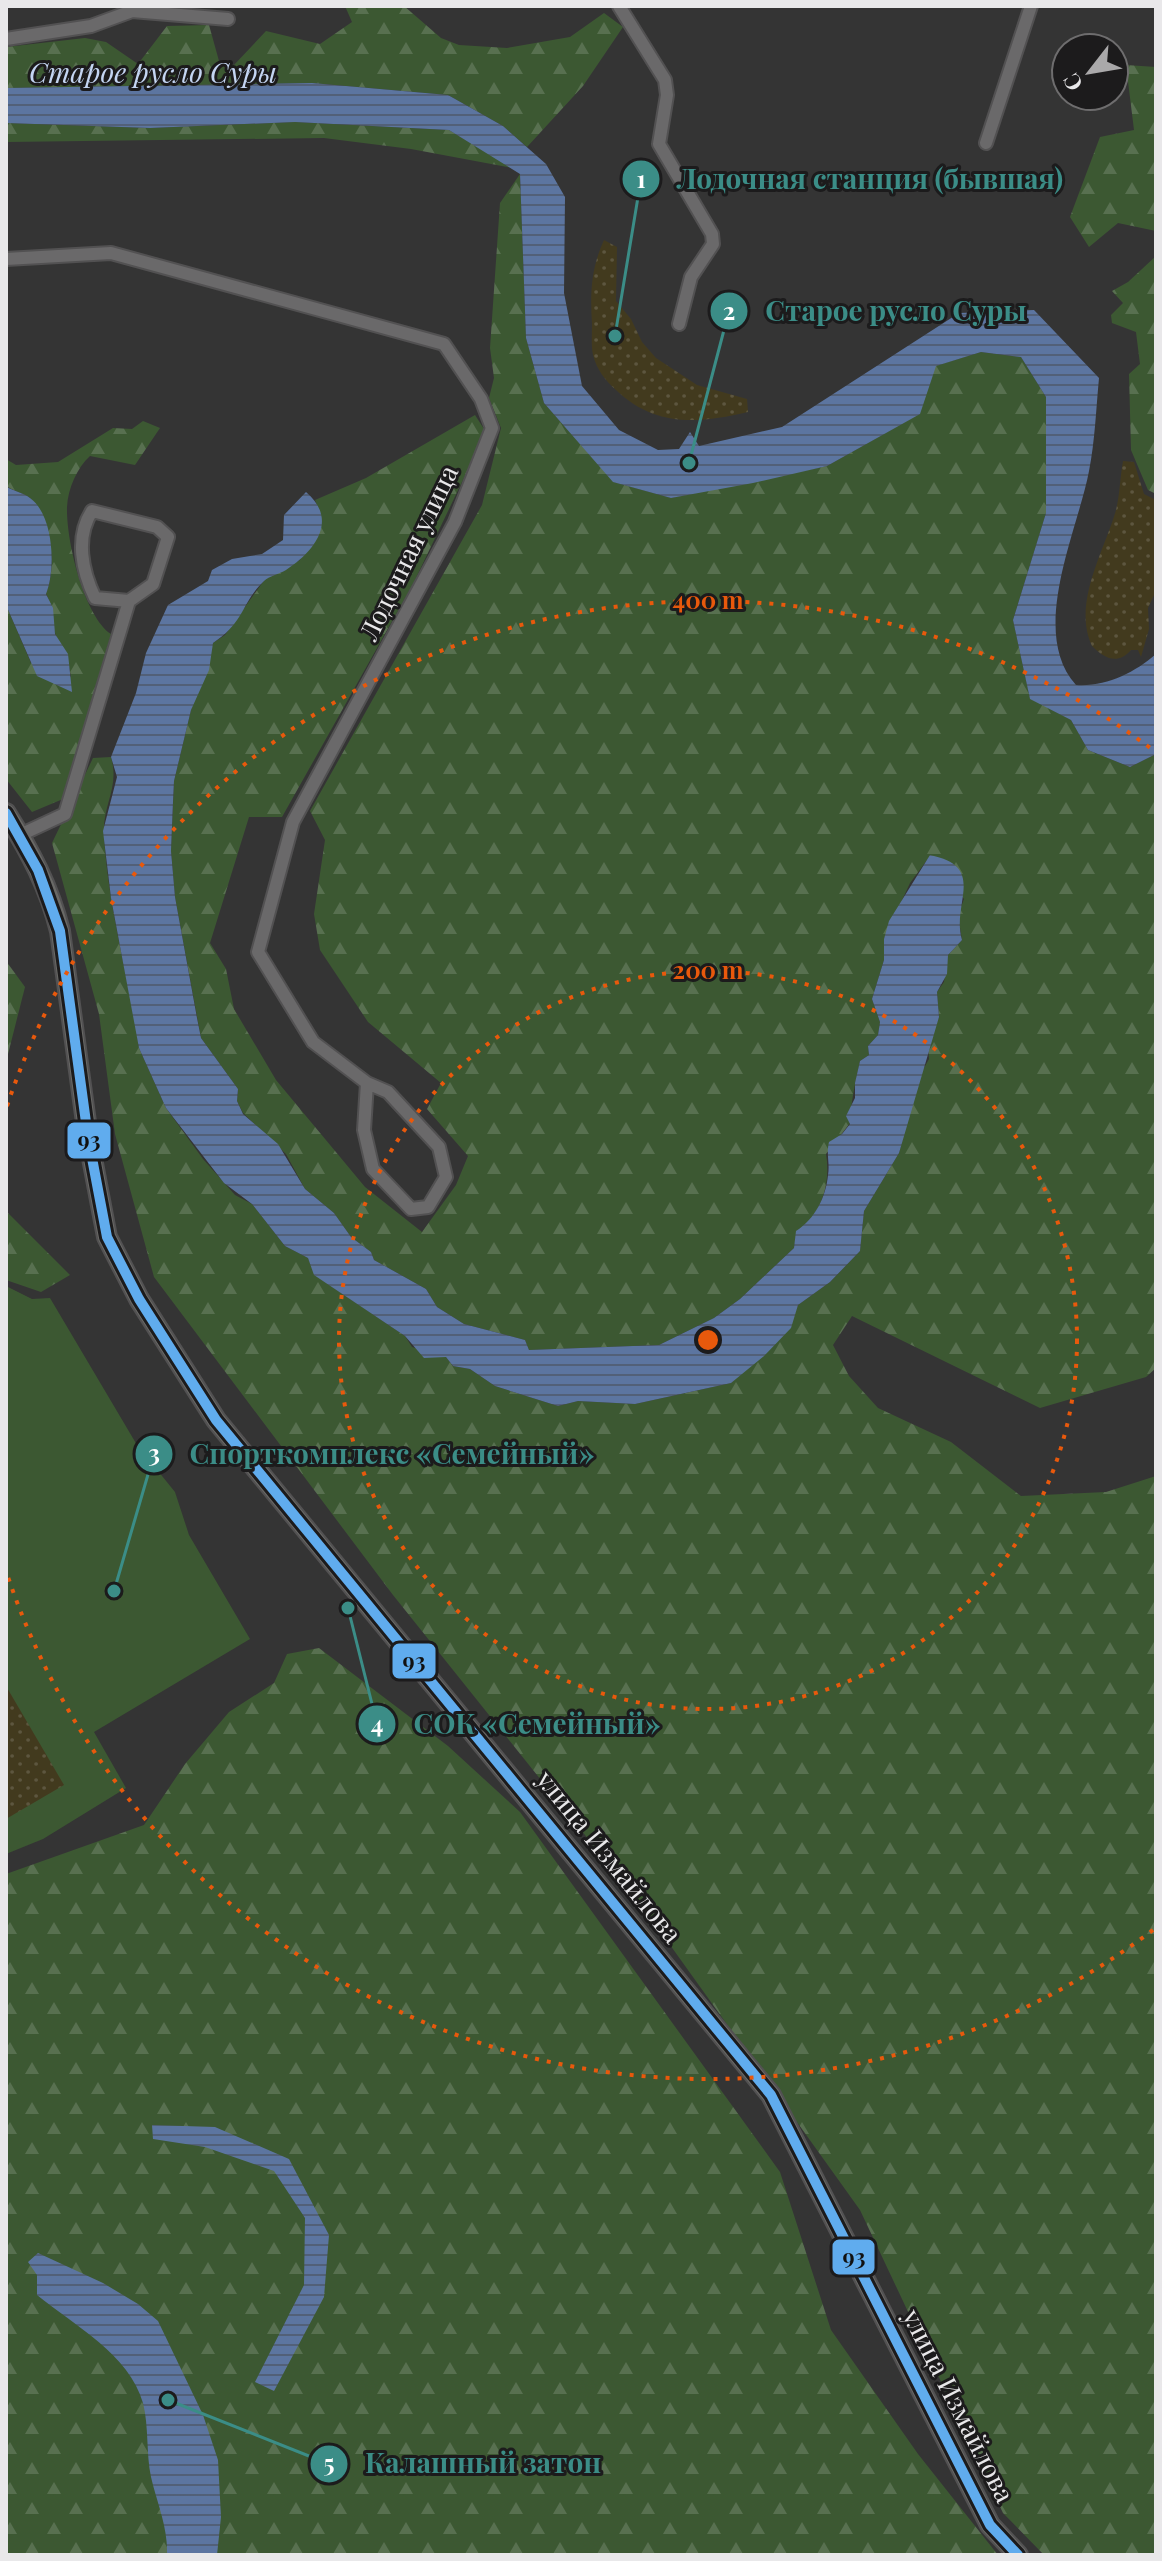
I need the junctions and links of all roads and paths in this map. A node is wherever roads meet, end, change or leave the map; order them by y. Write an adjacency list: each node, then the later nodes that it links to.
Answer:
1 (619, 6): 8 (street)
2 (1031, 6): 6 (street)
3 (133, 9): 4 (street); 5 (street)
4 (228, 19)
5 (6, 39)
6 (986, 143)
7 (6, 259): 12 (street, Лодочная улица)
8 (679, 324)
9 (129, 601): 9 (street); 11 (street)
10 (6, 813): 11 (main road, улица Измайлова)
11 (20, 835): 13 (main road, улица Измайлова)
12 (367, 1083): 12 (street, Лодочная улица)
13 (1018, 2555)

